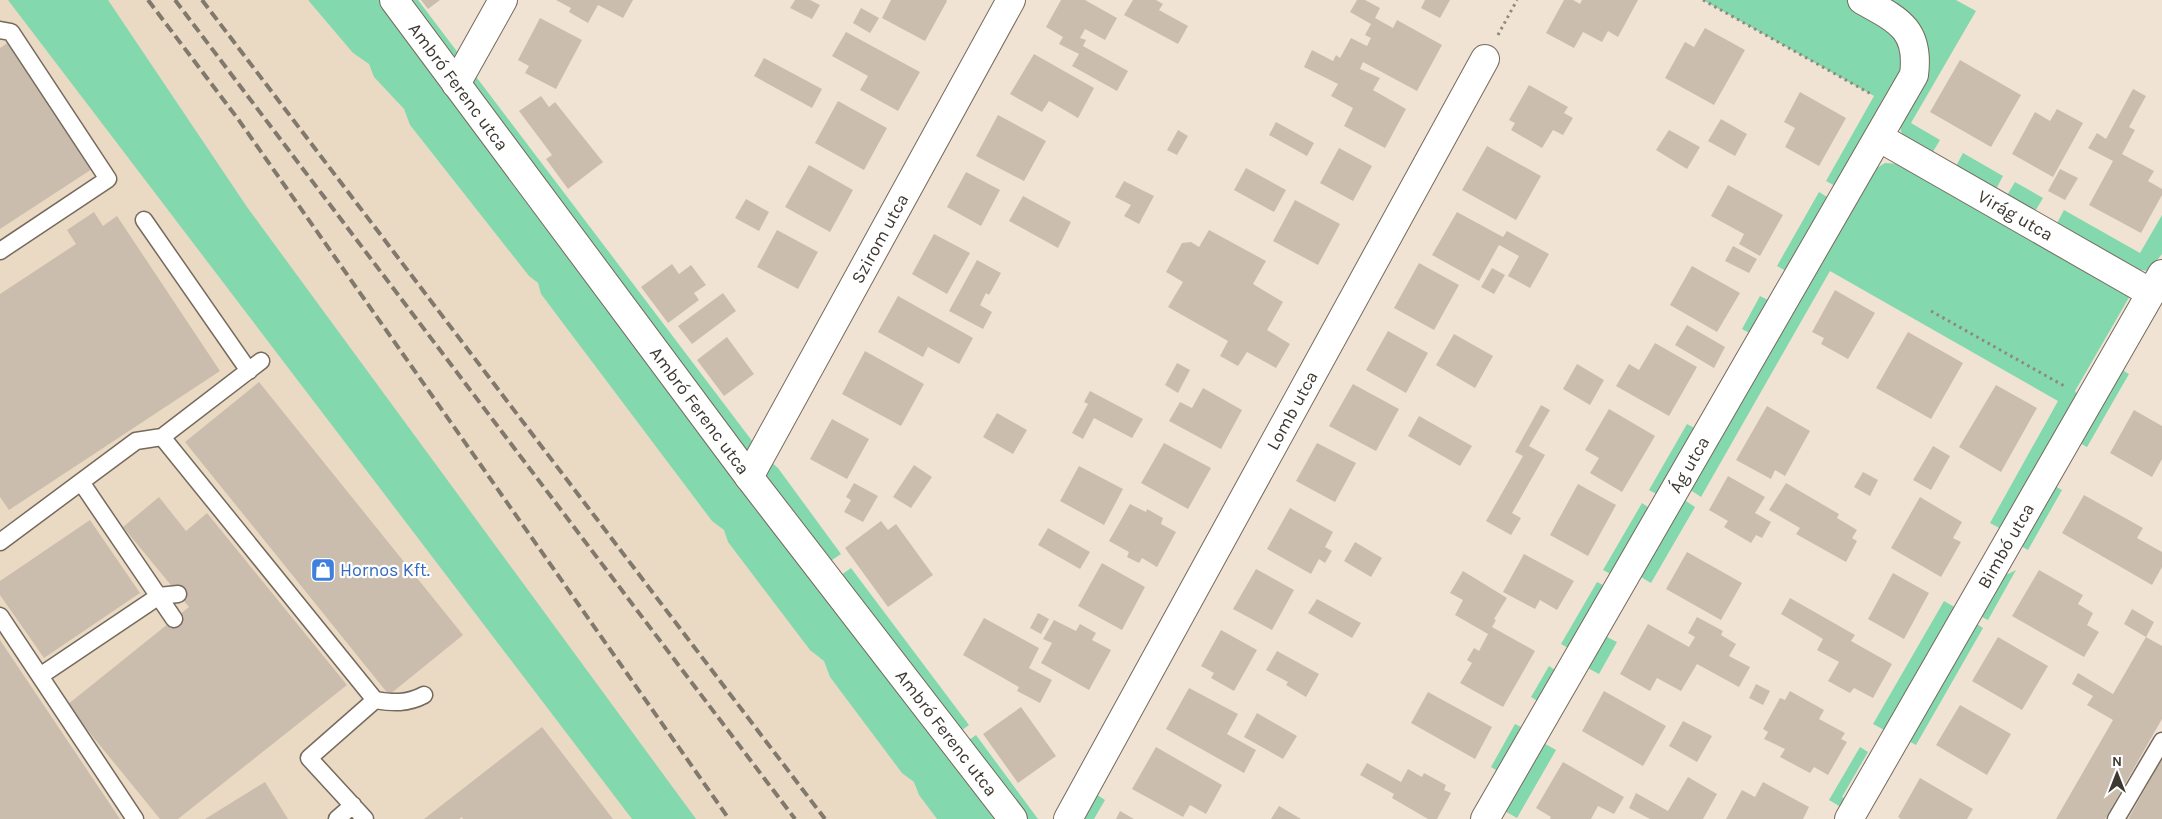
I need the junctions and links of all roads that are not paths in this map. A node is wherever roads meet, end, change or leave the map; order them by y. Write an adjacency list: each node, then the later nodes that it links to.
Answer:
1 (394, 0): 7 (street, Ambró Ferenc utca)
2 (503, 0): 7 (street)
3 (1011, 0): 13 (street, Szirom utca)
4 (1862, 0): 8 (street, Ág utca)
5 (0, 30): 10 (lane)
6 (1485, 58): 29 (street, Lomb utca)
7 (456, 84): 13 (street, Ambró Ferenc utca)
8 (1880, 138): 11 (street, Virág utca); 30 (street, Ág utca)
9 (144, 220): 12 (lane)
10 (0, 252)
11 (2156, 283): 31 (street, Bimbó utca)
12 (162, 437): 14 (lane); 22 (lane)
13 (749, 476): 28 (street, Ambró Ferenc utca)
14 (81, 482): 15 (lane); 17 (lane)
15 (0, 542)
16 (178, 594): 17 (lane)
17 (158, 596): 19 (lane); 20 (lane)
18 (0, 616): 20 (lane)
19 (174, 619)
20 (40, 676): 25 (lane)
21 (424, 695): 22 (lane)
22 (375, 700): 24 (lane)
23 (2162, 741): 32 (lane)
24 (353, 805): 26 (lane); 27 (lane)
25 (136, 819)
26 (337, 819)
27 (365, 819)
28 (1013, 819)
29 (1068, 819)
30 (1485, 819)
31 (1849, 819)
32 (2116, 819)

